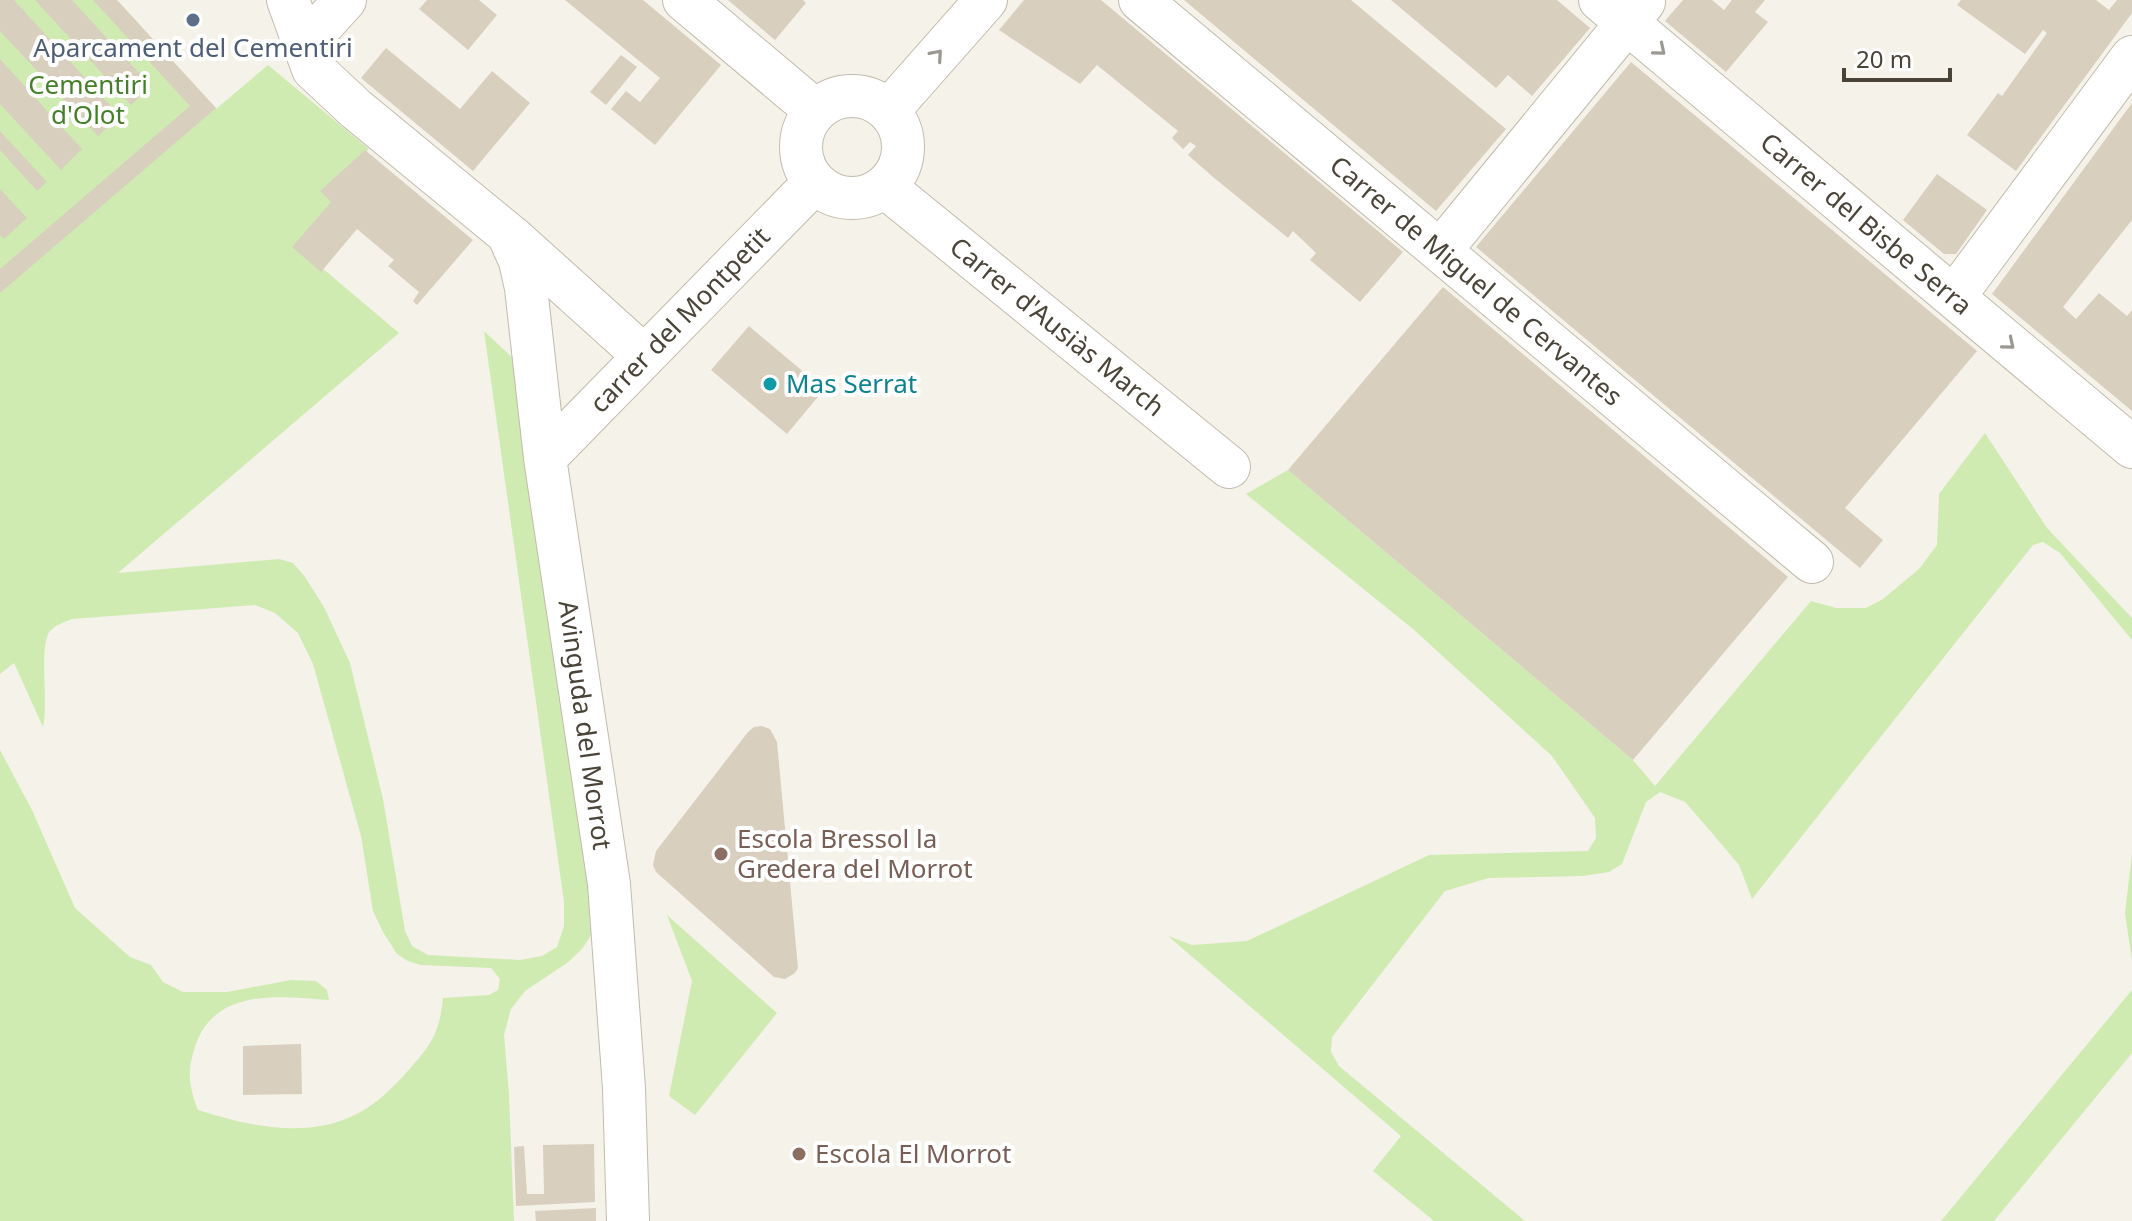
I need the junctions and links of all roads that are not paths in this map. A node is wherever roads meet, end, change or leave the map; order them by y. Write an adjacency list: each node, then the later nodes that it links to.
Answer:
1 (288, 0): 7 (street, Avinguda del Morrot)
2 (345, 0): 7 (street)
3 (684, 0): 9 (street)
4 (986, 0): 10 (street, one-way to 4)
5 (1140, 0): 14 (street, Carrer de Miguel de Cervantes)
6 (1624, 7): 14 (street); 15 (street, Carrer del Bisbe Serra, one-way to 15)
7 (305, 44): 13 (street, Avinguda del Morrot)
8 (2132, 57): 15 (street)
9 (815, 110): 10 (street); 11 (street)
10 (889, 110): 12 (street)
11 (815, 182): 12 (street); 16 (street, carrer del Montpetit)
12 (885, 187): 19 (street, Carrer d'Ausiàs March)
13 (508, 234): 16 (street, Avinguda del Morrot); 18 (street, Avinguda del Morrot)
14 (1440, 251): 20 (street, Carrer de Miguel de Cervantes)
15 (1954, 297): 17 (street, Carrer del Bisbe Serra, one-way to 17)
16 (644, 356): 18 (street, carrer del Montpetit)
17 (2132, 447)
18 (545, 458): 21 (street, Avinguda del Morrot)
19 (1229, 467)
20 (1812, 562)
21 (628, 1221)

